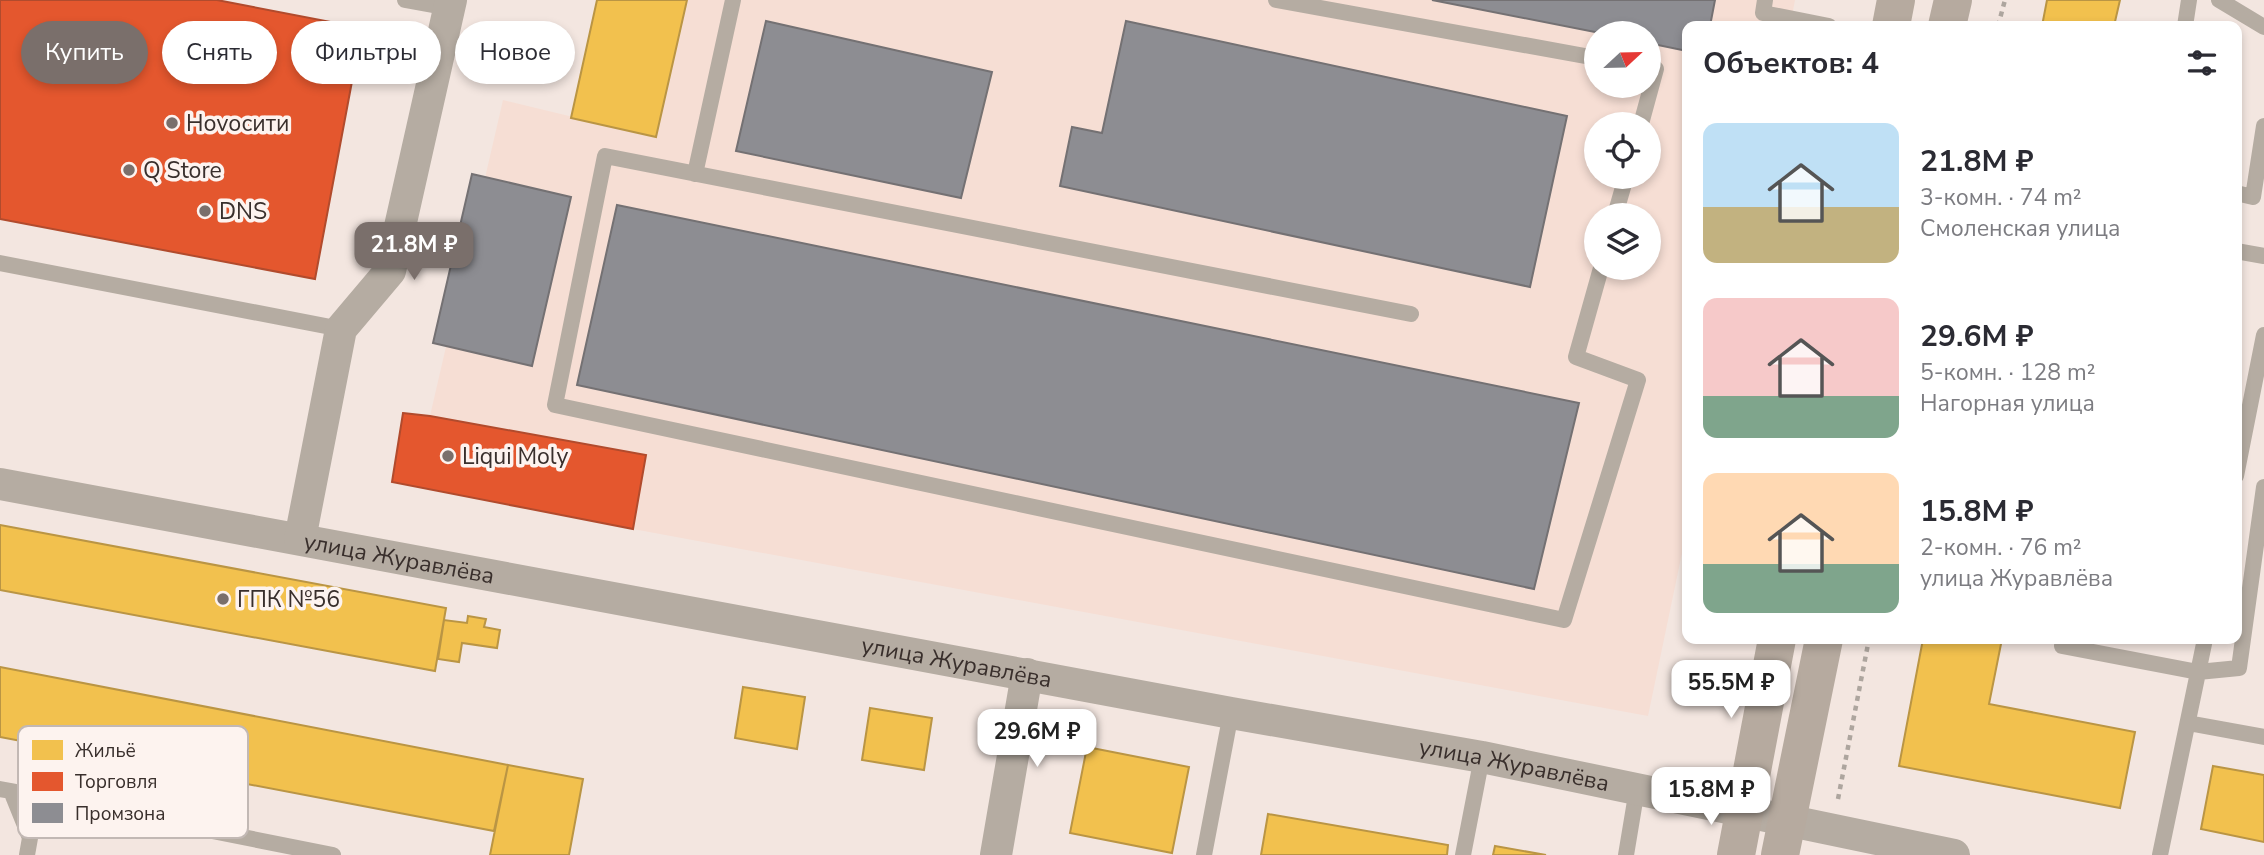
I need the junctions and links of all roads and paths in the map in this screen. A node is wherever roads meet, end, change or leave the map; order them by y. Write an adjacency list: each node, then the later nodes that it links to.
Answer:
1 (405, 0): 10 (lane)
2 (733, 0): 19 (lane)
3 (1276, 0): 17 (lane)
4 (1765, 0): 11 (lane)
5 (1896, 0): 12 (main road)
6 (1953, 0): 13 (main road)
7 (2005, 0): 14 (path)
8 (2189, 0): 15 (lane)
9 (2219, 0): 16 (lane)
10 (450, 4): 26 (street)
11 (1804, 21)
12 (1892, 21)
13 (1948, 21)
14 (1999, 21)
15 (2186, 21)
16 (2264, 27)
17 (1584, 56)
18 (2264, 126): 20 (lane)
19 (695, 174): 24 (lane); 25 (lane)
20 (2242, 194)
21 (2242, 252): 22 (lane)
22 (2264, 256)
23 (0, 263): 26 (lane)
24 (1598, 280)
25 (1411, 314)
26 (341, 329): 31 (street)
27 (2264, 335): 28 (lane)
28 (2242, 446)
29 (0, 484): 31 (street, улица Журавлёва)
30 (2264, 487): 37 (lane)
31 (300, 540): 38 (street, улица Журавлёва)
32 (1776, 644): 45 (main road)
33 (1823, 644): 49 (main road)
34 (1868, 644): 47 (path)
35 (2062, 644): 37 (lane)
36 (2204, 644): 37 (lane)
37 (2198, 672): 40 (lane)
38 (1027, 674): 39 (street, улица Журавлёва); 51 (street)
39 (1231, 713): 42 (street, улица Журавлёва); 52 (lane)
40 (2188, 723): 41 (lane); 57 (lane)
41 (2264, 737)
42 (1482, 757): 43 (street, улица Журавлёва); 53 (lane)
43 (1637, 789): 45 (street, улица Журавлёва); 54 (lane)
44 (6, 790): 46 (lane)
45 (1745, 811): 49 (street, улица Журавлёва); 55 (main road)
46 (18, 814)
47 (1832, 830): 49 (street, улица Журавлёва); 56 (street, улица Журавлёва)
48 (247, 838): 50 (lane)
49 (1784, 838)
50 (333, 855)
51 (996, 855)
52 (1204, 855)
53 (1463, 855)
54 (1626, 855)
55 (1736, 855)
56 (1954, 855)
57 (2160, 855)

